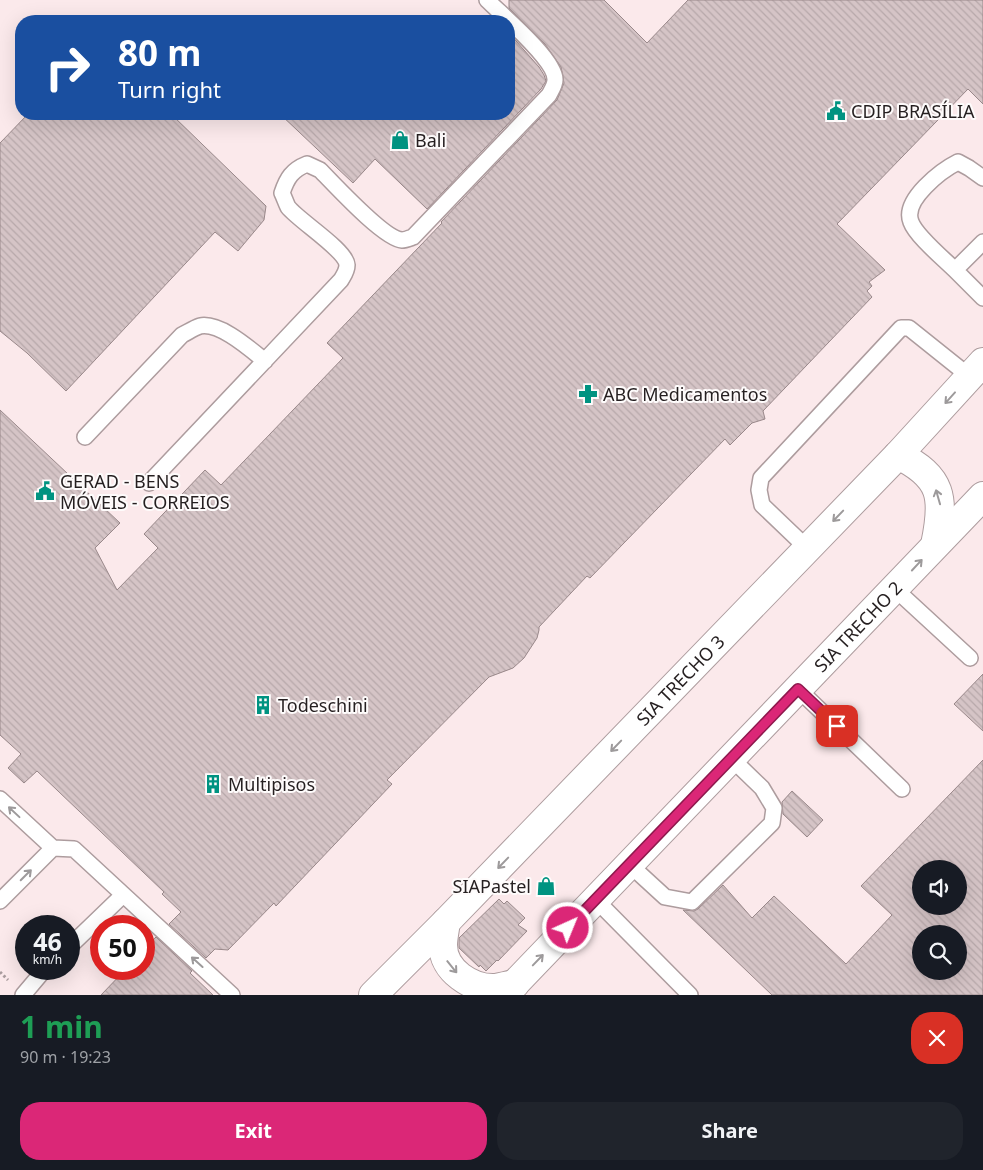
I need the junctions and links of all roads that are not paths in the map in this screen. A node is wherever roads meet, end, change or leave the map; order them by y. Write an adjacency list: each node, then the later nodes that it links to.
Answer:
1 (487, 0): 2 (lane)
2 (502, 15)
3 (515, 28): 8 (lane)
4 (983, 178): 6 (lane)
5 (983, 242): 6 (lane)
6 (956, 270): 7 (lane)
7 (983, 298)
8 (265, 361): 10 (lane); 12 (lane)
9 (976, 369): 11 (main road, SIA TRECHO 3, one-way to 11); 15 (lane)
10 (86, 437)
11 (898, 455): 14 (main road, one-way to 11); 15 (main road, SIA TRECHO 3, one-way to 15)
12 (149, 483)
13 (983, 496): 14 (main road, SIA TRECHO 2)
14 (935, 545): 16 (main road, SIA TRECHO 2, one-way to 14)
15 (807, 548): 27 (main road, SIA TRECHO 3, one-way to 27)
16 (894, 588): 17 (lane); 18 (main road, SIA TRECHO 2)
17 (970, 658)
18 (798, 689): 19 (main road, SIA TRECHO 2); 20 (lane)
19 (731, 758): 23 (main road, SIA TRECHO 2); 23 (lane)
20 (902, 789)
21 (0, 799): 22 (lane, one-way to 21)
22 (53, 848): 24 (lane); 26 (lane, one-way to 22)
23 (629, 864): 25 (main road, SIA TRECHO 2)
24 (123, 895): 28 (lane); 32 (lane, one-way to 24)
25 (595, 899): 30 (main road, SIA TRECHO 2, one-way to 25); 34 (lane)
26 (0, 901)
27 (446, 922): 30 (main road, one-way to 30); 33 (main road, SIA TRECHO 3)
28 (80, 936)
29 (36, 980): 31 (lane)
30 (509, 989)
31 (23, 995)
32 (232, 995)
33 (373, 995)
34 (690, 995)

